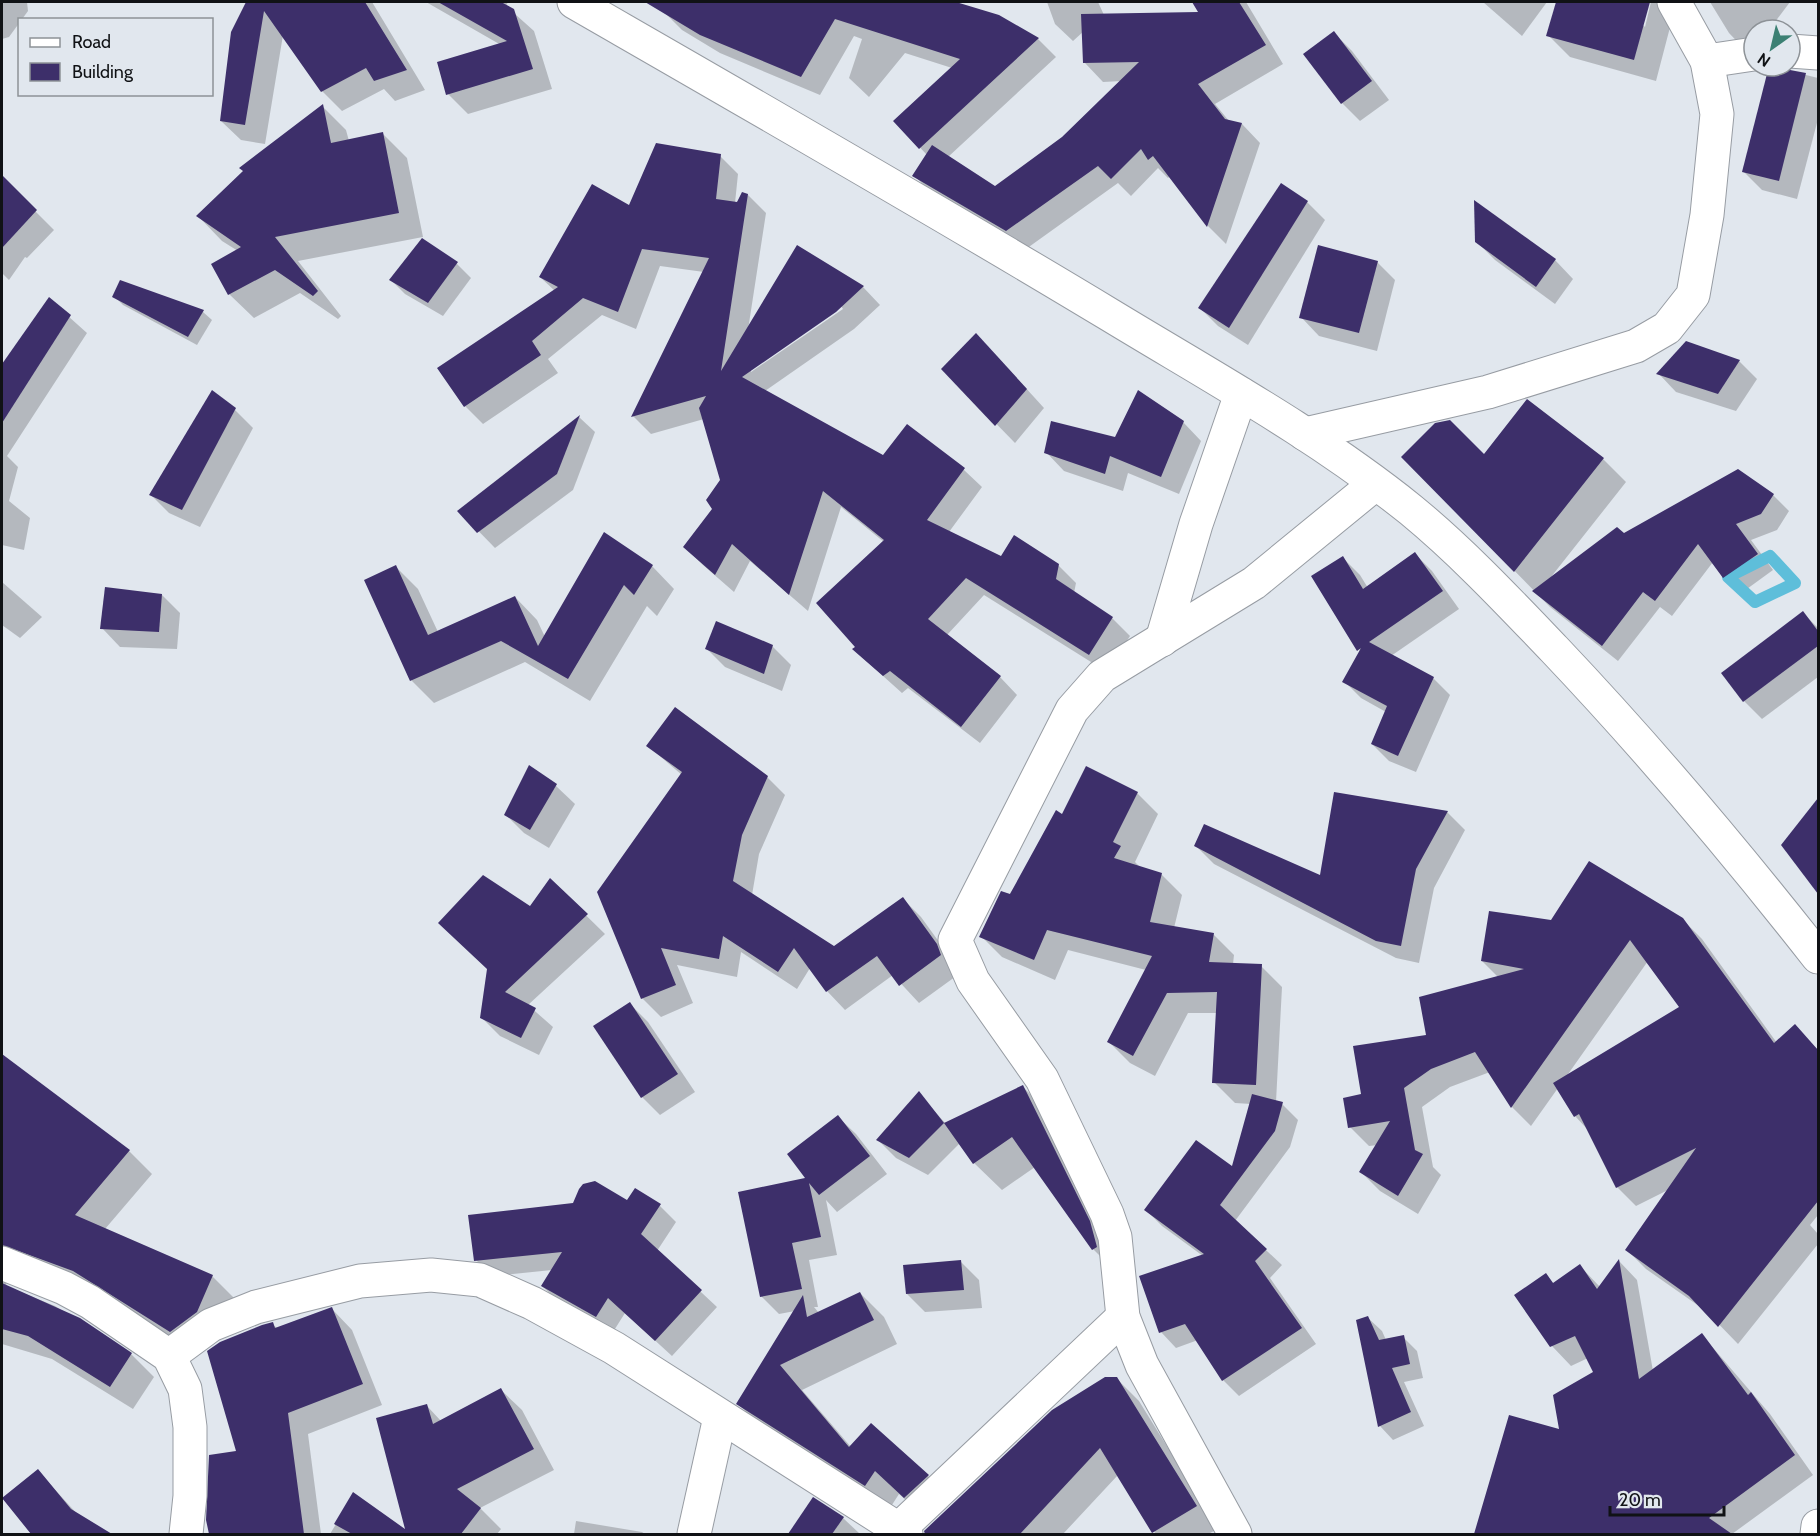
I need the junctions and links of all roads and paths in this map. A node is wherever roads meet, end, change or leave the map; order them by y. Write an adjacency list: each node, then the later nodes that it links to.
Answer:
1 (574, 2): 7 (street)
2 (1674, 2): 6 (street)
3 (1802, 52): 4 (street)
4 (1818, 53)
5 (1742, 56): 6 (street)
6 (1707, 61): 8 (street)
7 (1241, 394): 8 (street); 10 (street)
8 (1305, 434): 9 (street)
9 (1376, 484): 10 (street); 11 (street)
10 (1162, 640): 13 (street)
11 (1818, 957)
12 (2, 1263): 14 (street)
13 (1123, 1317): 17 (street); 20 (street)
14 (170, 1356): 15 (street); 18 (street)
15 (720, 1417): 17 (street); 19 (street)
16 (1818, 1526): 21 (street)
17 (902, 1532)
18 (186, 1534)
19 (694, 1534)
20 (1235, 1534)
21 (1817, 1534)

